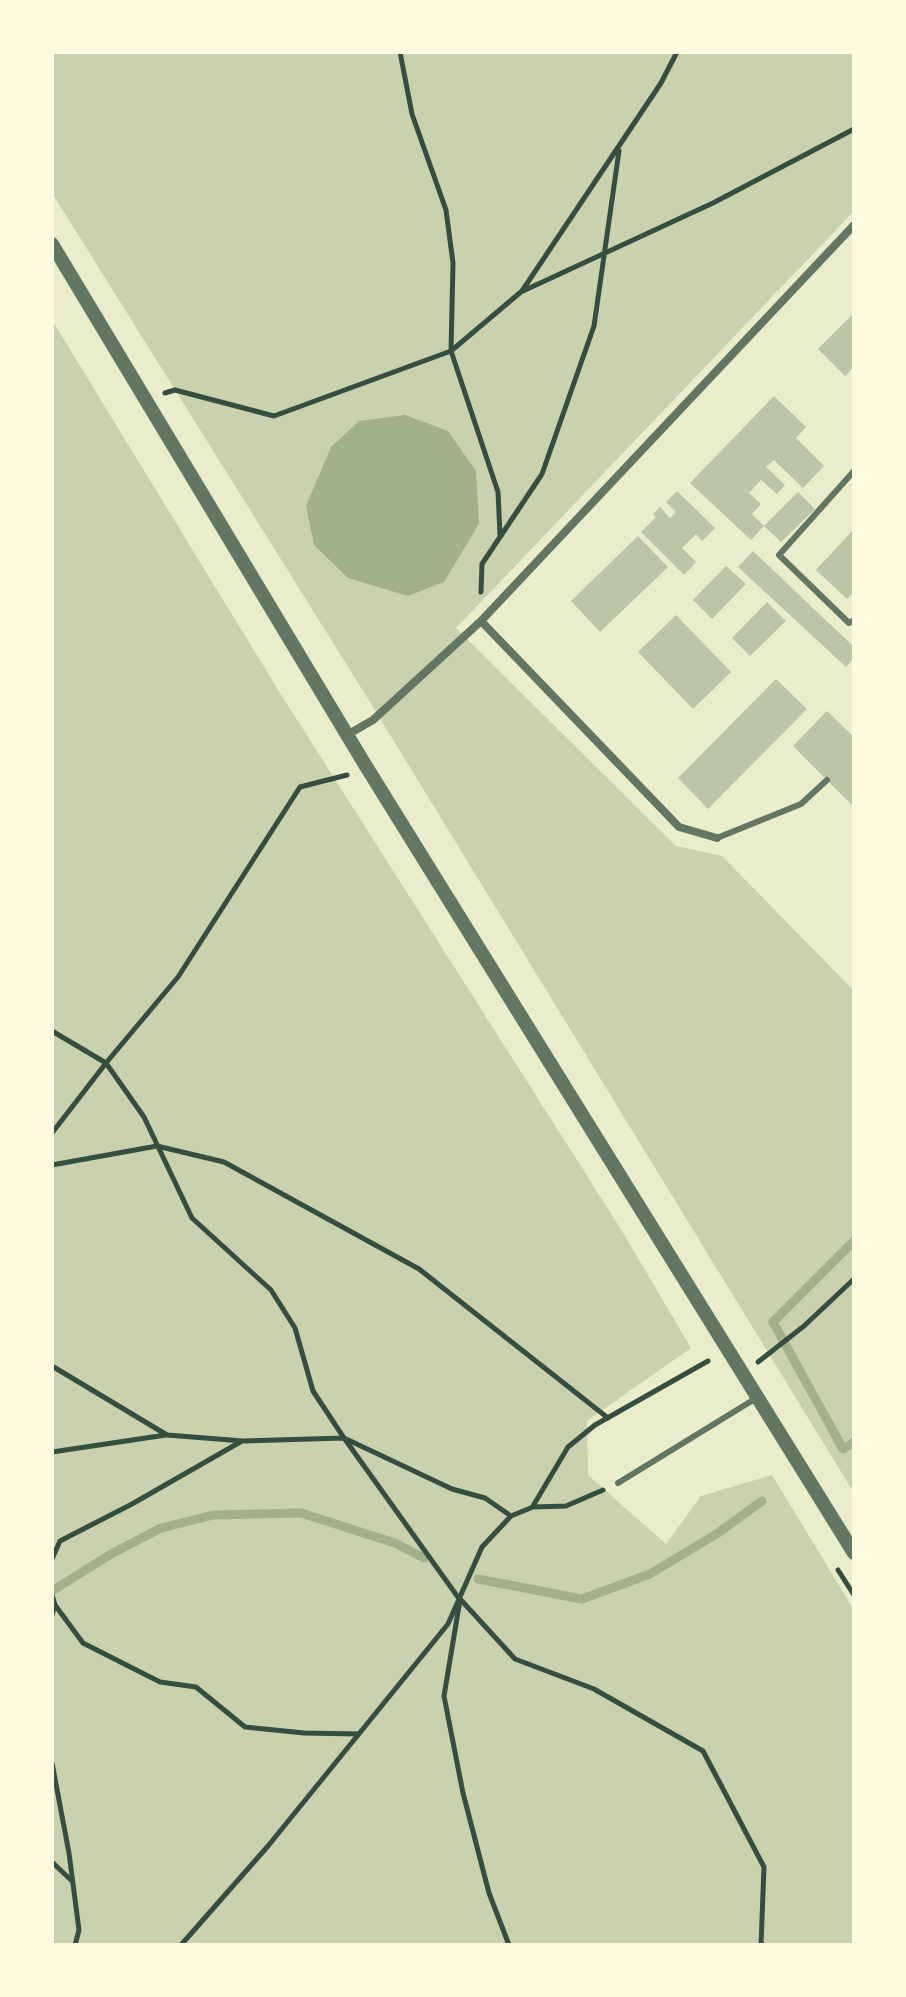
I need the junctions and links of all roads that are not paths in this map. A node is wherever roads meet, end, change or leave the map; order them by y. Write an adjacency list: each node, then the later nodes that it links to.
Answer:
1 (854, 225): 5 (street)
2 (52, 244): 6 (street)
3 (854, 471): 4 (lane)
4 (854, 620)
5 (481, 621): 6 (street); 8 (street)
6 (347, 735): 9 (street)
7 (827, 780): 8 (lane)
8 (717, 838)
9 (758, 1397): 10 (lane); 11 (street)
10 (618, 1483)
11 (854, 1553)

